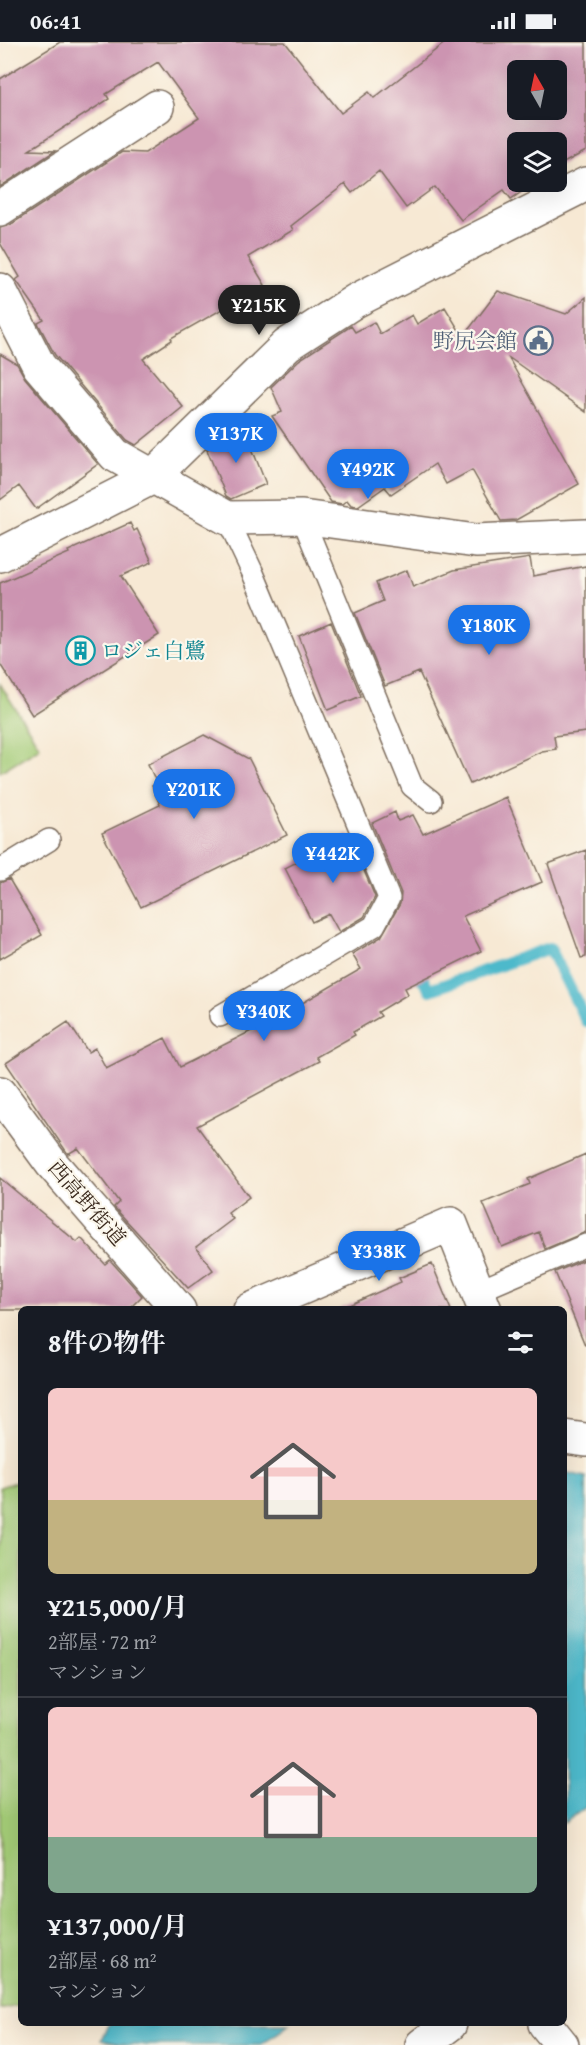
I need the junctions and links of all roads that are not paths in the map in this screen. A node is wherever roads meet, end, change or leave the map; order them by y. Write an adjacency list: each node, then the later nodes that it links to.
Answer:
1 (157, 107): 3 (street)
2 (586, 184): 5 (street)
3 (0, 209)
4 (0, 290): 5 (street)
5 (151, 478): 7 (street); 9 (street)
6 (302, 517): 7 (street); 8 (street); 10 (lane)
7 (227, 518): 13 (lane)
8 (586, 536)
9 (0, 555)
10 (431, 801)
11 (49, 840): 12 (lane)
12 (0, 870)
13 (220, 1016)
14 (0, 1093): 17 (street, 西高野街道)
15 (586, 1245): 16 (lane)
16 (482, 1300): 18 (street)
17 (176, 1306)
18 (259, 1306)
19 (567, 1437): 20 (street)
20 (586, 1440)
21 (447, 2026): 23 (street)
22 (547, 2026): 24 (street)
23 (422, 2045)
24 (562, 2045)

